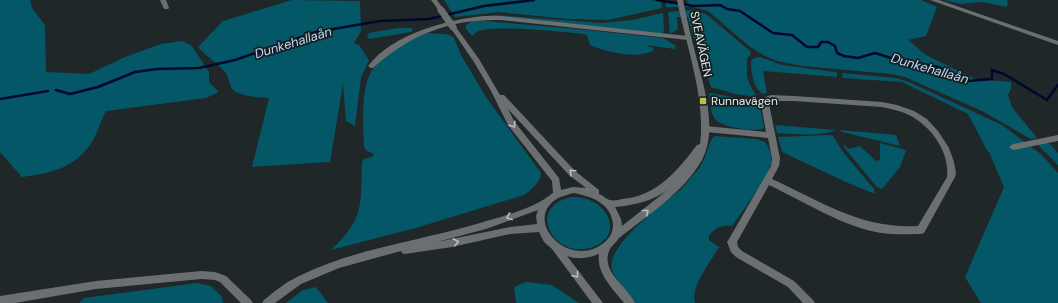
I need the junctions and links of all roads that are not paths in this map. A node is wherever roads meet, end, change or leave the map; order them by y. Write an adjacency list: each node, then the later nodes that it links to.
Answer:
1 (163, 0): 5 (street)
2 (434, 0): 9 (street, bridge)
3 (680, 0): 6 (street, SVEAVÄGEN)
4 (933, 0): 7 (street)
5 (166, 8)
6 (688, 38): 8 (street); 10 (street, SVEAVÄGEN)
7 (1058, 43)
8 (371, 66)
9 (495, 91): 16 (street, one-way to 16); 17 (street, one-way to 9)
10 (706, 129): 11 (street); 13 (street, SVEAVÄGEN)
11 (771, 135): 15 (street); 15 (street)
12 (1058, 138): 14 (street)
13 (705, 140): 19 (street); 21 (street, SVEAVÄGEN, one-way to 13)
14 (1013, 147)
15 (767, 180): 30 (street)
16 (557, 194): 17 (street); 18 (street)
17 (602, 198): 19 (street)
18 (546, 204): 20 (street); 24 (street, one-way to 24)
19 (609, 204): 21 (street)
20 (540, 228): 22 (street); 24 (street, one-way to 20)
21 (615, 236): 23 (street)
22 (554, 247): 23 (street); 28 (street, one-way to 28)
23 (605, 248): 29 (street)
24 (362, 256): 27 (street)
25 (0, 301): 26 (street)
26 (248, 303)
27 (267, 303)
28 (598, 303)
29 (630, 303)
30 (810, 303)

